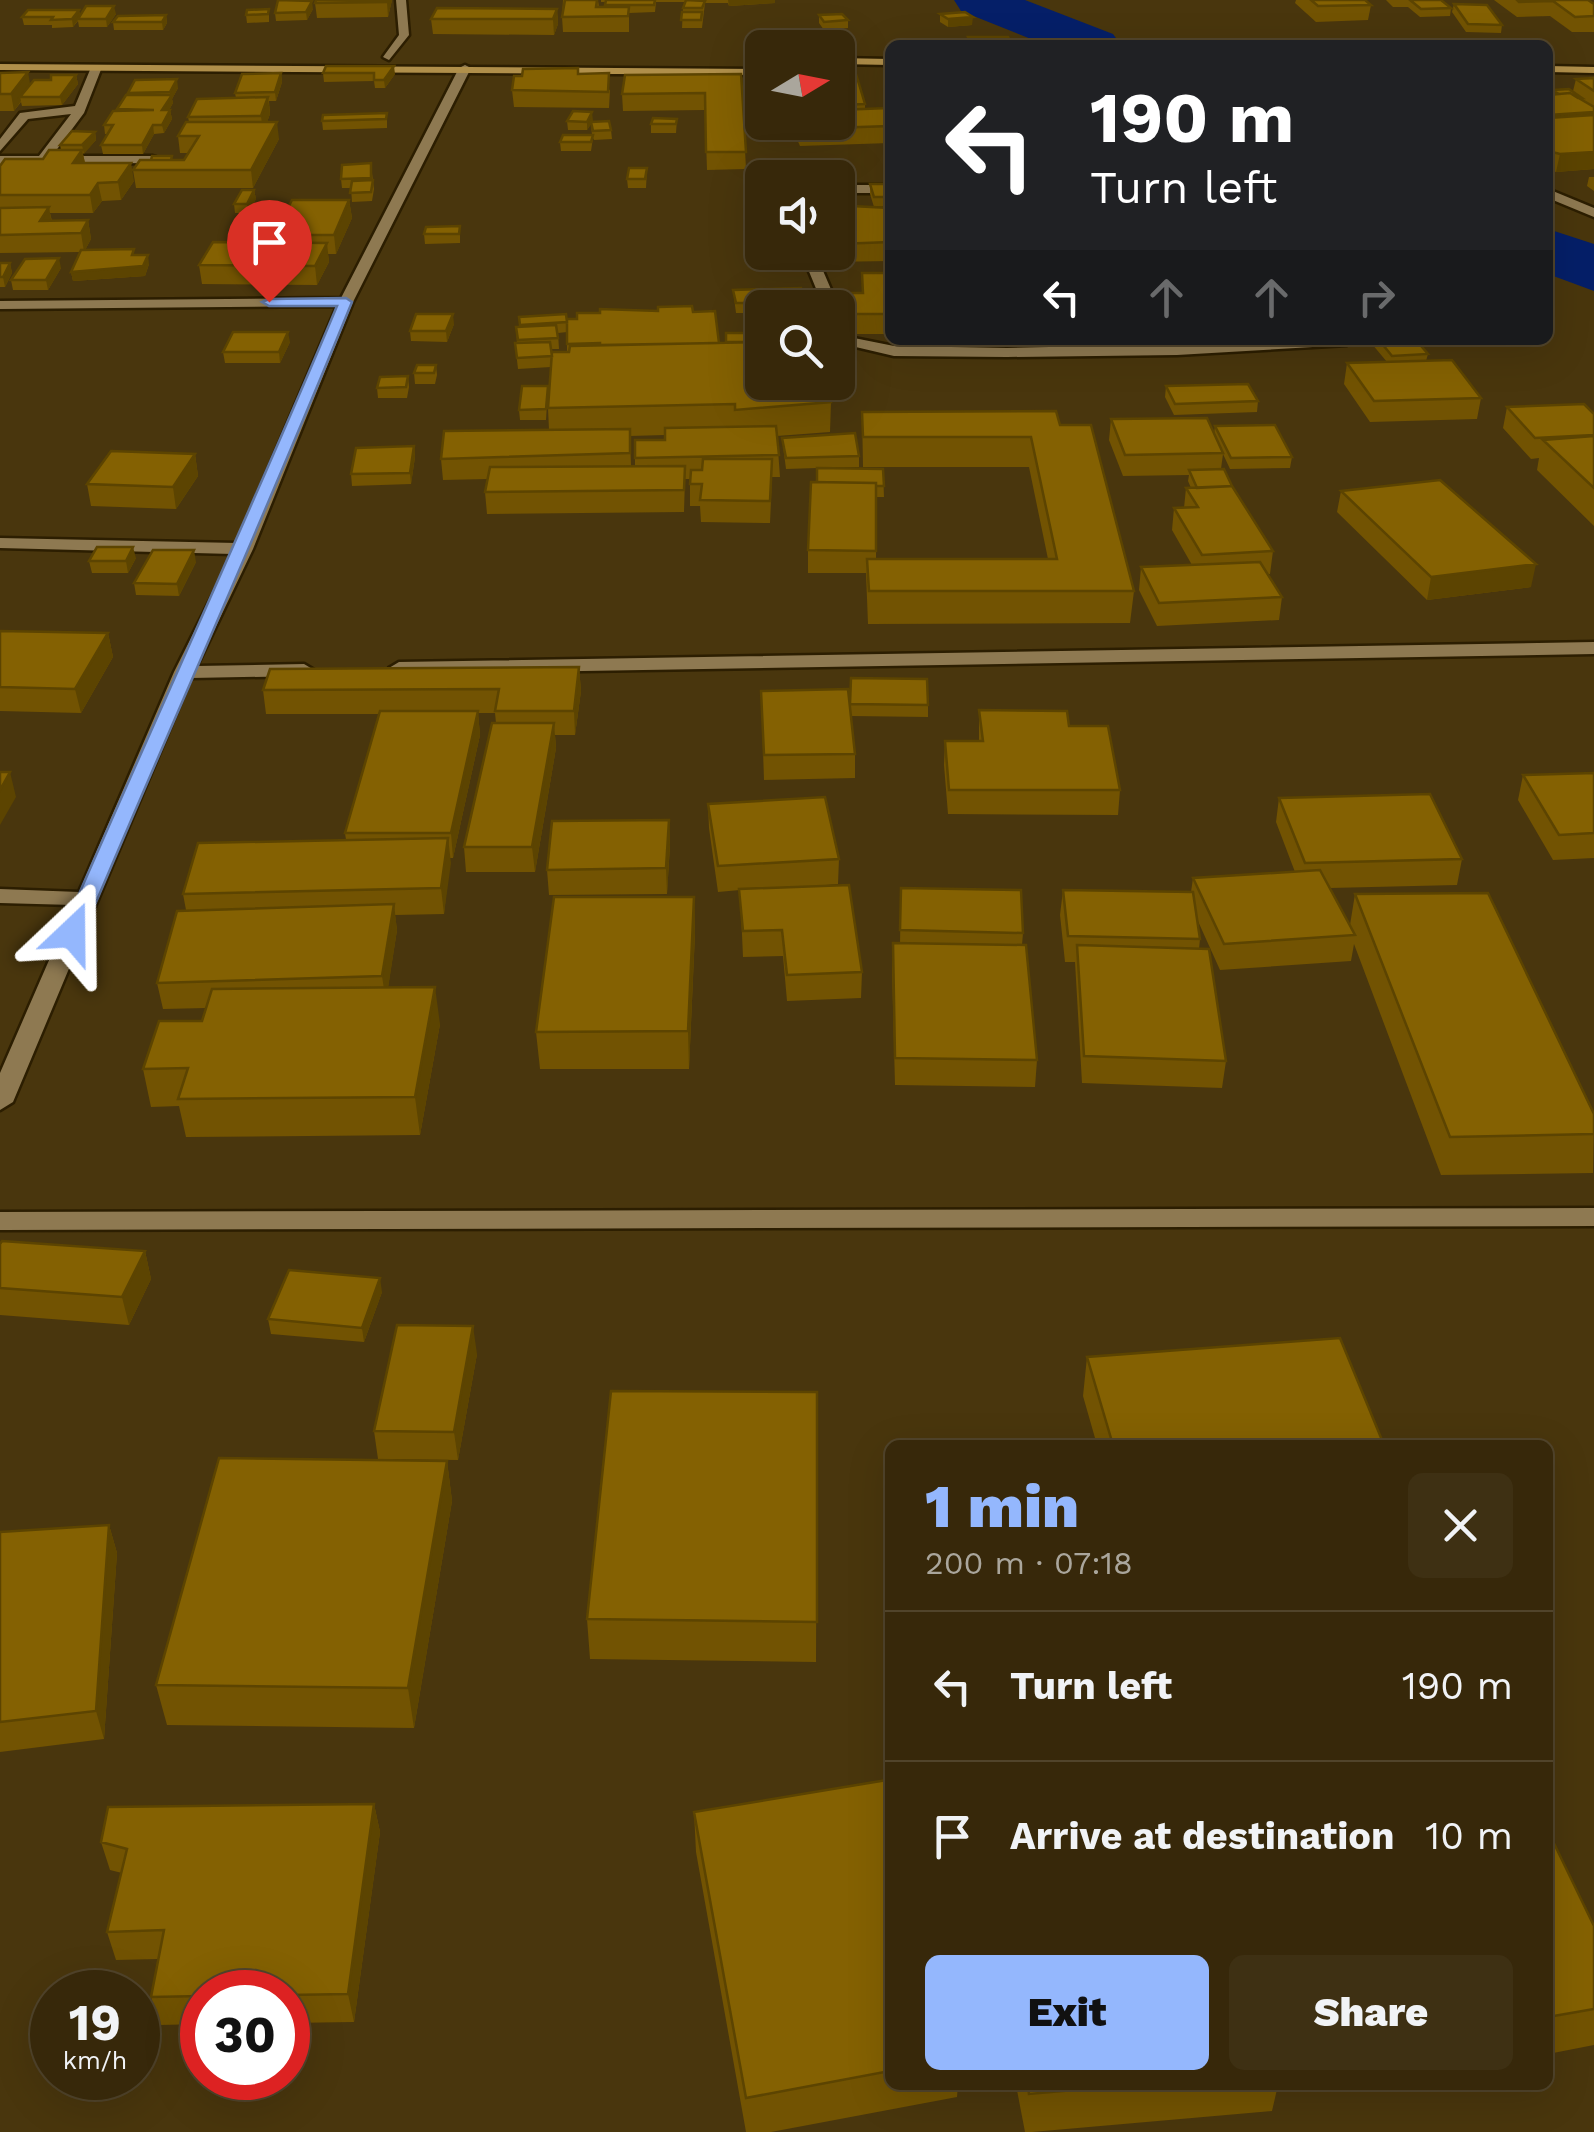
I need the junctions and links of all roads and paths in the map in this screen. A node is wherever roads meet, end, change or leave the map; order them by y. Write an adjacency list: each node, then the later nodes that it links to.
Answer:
1 (401, 0): 3 (street)
2 (0, 57): 3 (main road)
3 (389, 57): 4 (main road)
4 (745, 60)
5 (855, 62): 6 (main road)
6 (885, 62)
7 (0, 67): 8 (main road)
8 (96, 67): 9 (main road); 17 (street)
9 (465, 68): 12 (main road); 28 (street)
10 (1553, 70): 11 (main road)
11 (1594, 70)
12 (745, 72)
13 (855, 72): 14 (main road)
14 (885, 73)
15 (1553, 79): 16 (main road)
16 (1594, 79)
17 (79, 109): 18 (street); 23 (street)
18 (24, 116): 19 (street); 20 (street)
19 (0, 117)
20 (0, 147)
21 (0, 160): 23 (street)
22 (152, 160): 23 (street)
23 (42, 161)
24 (855, 189): 25 (street)
25 (885, 189)
26 (1553, 195): 27 (street)
27 (1594, 214)
28 (346, 302): 29 (street); 33 (street)
29 (0, 305)
30 (855, 344): 31 (street)
31 (1291, 345)
32 (0, 543): 33 (street)
33 (244, 548): 37 (street)
34 (1594, 648): 35 (street)
35 (383, 668)
36 (323, 670): 37 (street)
37 (184, 672): 39 (street)
38 (0, 896): 39 (street)
39 (87, 899): 40 (street)
40 (0, 1102)
41 (1594, 1217): 42 (street)
42 (0, 1221)

